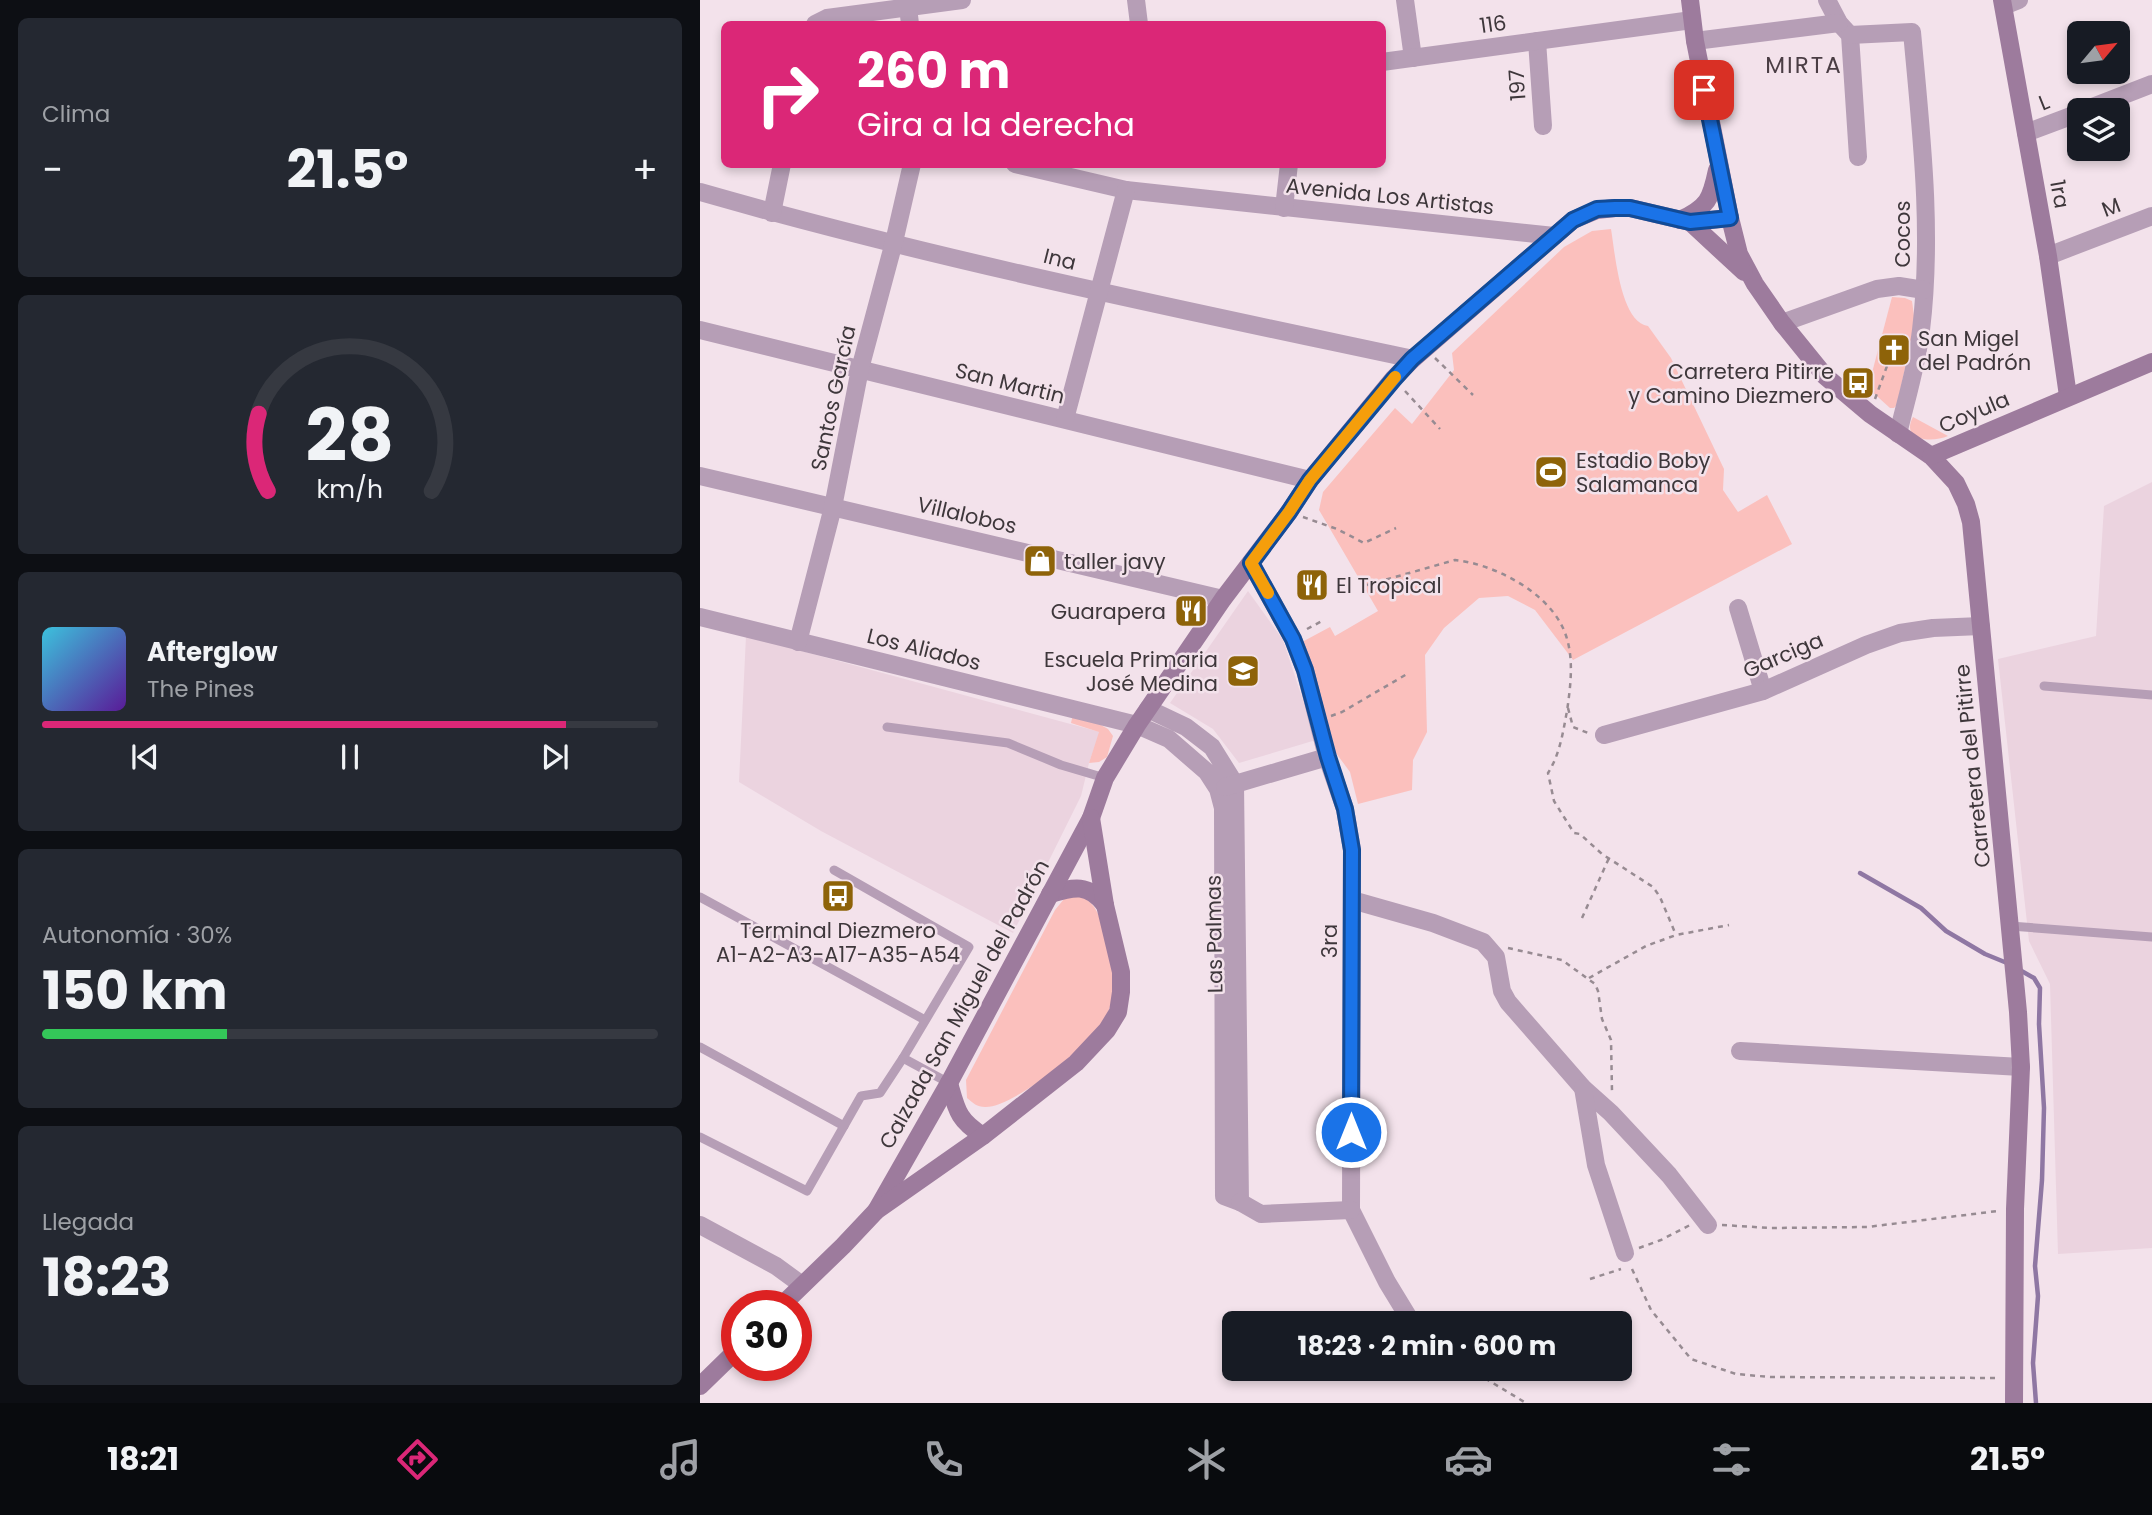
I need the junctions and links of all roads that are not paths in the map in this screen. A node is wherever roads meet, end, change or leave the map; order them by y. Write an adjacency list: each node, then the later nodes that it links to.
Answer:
1 (962, 0): 7 (street)
2 (1136, 0): 10 (street)
3 (1405, 0): 14 (street)
4 (1690, 0): 8 (main road, Carretera del Pitirre)
5 (1827, 0): 11 (street)
6 (2008, 2): 20 (main road, 1ra)
7 (909, 16): 9 (street)
8 (1692, 20): 12 (street, 116); 13 (main road, Carretera del Pitirre)
9 (821, 21)
10 (1139, 21)
11 (1845, 29): 13 (street); 21 (street); 38 (street, Cocos)
12 (1537, 41): 14 (street, 116); 19 (street, 197)
13 (1695, 41): 22 (main road, Carretera del Pitirre)
14 (1413, 58): 15 (street, 116)
15 (1386, 61)
16 (2152, 83): 17 (street)
17 (2115, 98)
18 (2067, 118): 20 (street, L)
19 (1543, 126)
20 (2026, 134): 36 (main road, 1ra)
21 (1858, 157)
22 (1718, 163): 32 (main road, Carretera del Pitirre); 33 (main road)
23 (781, 168): 30 (street)
24 (911, 168): 35 (street, Santos García)
25 (1032, 168): 27 (street, Avenida Los Artistas)
26 (1289, 168): 29 (street)
27 (1126, 190): 29 (street, Avenida Los Artistas); 39 (street)
28 (700, 192): 30 (street, Ina)
29 (1284, 208): 34 (street, Avenida Los Artistas)
30 (772, 213): 35 (street, Ina)
31 (2152, 216): 36 (street, M)
32 (1730, 218): 33 (main road, Calzada San Miguel del Padrón); 37 (main road, Carretera del Pitirre)
33 (1685, 221): 34 (main road, Calzada San Miguel del Padrón); 37 (main road)
34 (1553, 236): 42 (main road, Calzada San Miguel del Padrón)
35 (894, 242): 39 (street, Ina); 44 (street, Santos García)
36 (2048, 256): 45 (main road, 1ra)
37 (1755, 284): 40 (main road, Carretera del Pitirre)
38 (1924, 290): 40 (street); 47 (street, Cocos)
39 (1100, 292): 42 (street, Ina); 46 (street)
40 (1783, 323): 47 (main road, Carretera del Pitirre)
41 (700, 330): 44 (street, San Martin)
42 (1419, 354): 50 (main road, Calzada San Miguel del Padrón)
43 (2152, 362): 45 (main road, Coyula)
44 (860, 369): 46 (street, San Martin); 51 (street, Santos García)
45 (2068, 396): 48 (main road, Coyula)
46 (1065, 419): 50 (street, San Martin)
47 (1898, 434): 48 (main road, Carretera del Pitirre)
48 (1931, 456): 56 (main road, Carretera del Pitirre)
49 (700, 476): 51 (street, Villalobos)
50 (1310, 480): 52 (main road, Calzada San Miguel del Padrón)
51 (833, 507): 53 (street, Villalobos); 57 (street, Santos García)
52 (1251, 563): 53 (main road, Calzada San Miguel del Padrón); 65 (street, 3ra)
53 (1223, 599): 61 (main road, Calzada San Miguel del Padrón)
54 (1738, 607): 59 (street)
55 (700, 617): 57 (street, Los Aliados)
56 (1981, 626): 59 (street, Garciga); 74 (main road, Carretera del Pitirre)
57 (798, 642): 62 (street, Los Aliados)
58 (2044, 686): 60 (lane)
59 (1763, 691): 64 (street, Garciga)
60 (2152, 695)
61 (1148, 709): 62 (main road, Calzada San Miguel del Padrón); 67 (street, Las Palmas)
62 (1137, 725): 66 (main road, Calzada San Miguel del Padrón); 67 (street)
63 (887, 727): 66 (lane)
64 (1604, 735)
65 (1328, 757): 67 (street); 72 (street, 3ra)
66 (1105, 778): 68 (main road, Calzada San Miguel del Padrón)
67 (1226, 786): 86 (street, Las Palmas)
68 (1091, 818): 70 (main road, Calzada San Miguel del Padrón); 73 (main road, Calzada San Miguel del Padrón)
69 (835, 870): 76 (lane)
70 (1050, 894): 73 (main road); 81 (main road, Calzada San Miguel del Padrón)
71 (700, 897): 76 (lane)
72 (1352, 900): 82 (street); 86 (street, 3ra)
73 (1105, 905): 84 (main road, Calzada San Miguel del Padrón)
74 (2010, 926): 75 (lane); 80 (main road, Carretera del Pitirre)
75 (2152, 937)
76 (925, 1020): 79 (lane)
77 (700, 1047): 83 (lane)
78 (1740, 1051): 80 (street)
79 (903, 1058): 81 (lane); 83 (lane)
80 (2021, 1068): 96 (main road, Carretera del Pitirre)
81 (949, 1083): 84 (main road); 87 (main road, Calzada San Miguel del Padrón)
82 (1583, 1088): 88 (street); 90 (street)
83 (844, 1126): 85 (lane)
84 (984, 1136): 87 (main road, Calzada San Miguel del Padrón)
85 (700, 1137)
86 (1351, 1210): 93 (street, 3ra)
87 (876, 1211): 91 (main road, Calzada San Miguel del Padrón)
88 (1706, 1221)
89 (700, 1225): 91 (street)
90 (1625, 1253)
91 (802, 1285): 92 (main road, Calzada San Miguel del Padrón)
92 (797, 1290)
93 (1405, 1311)
94 (721, 1366): 95 (main road)
95 (700, 1386)
96 (2014, 1403)

